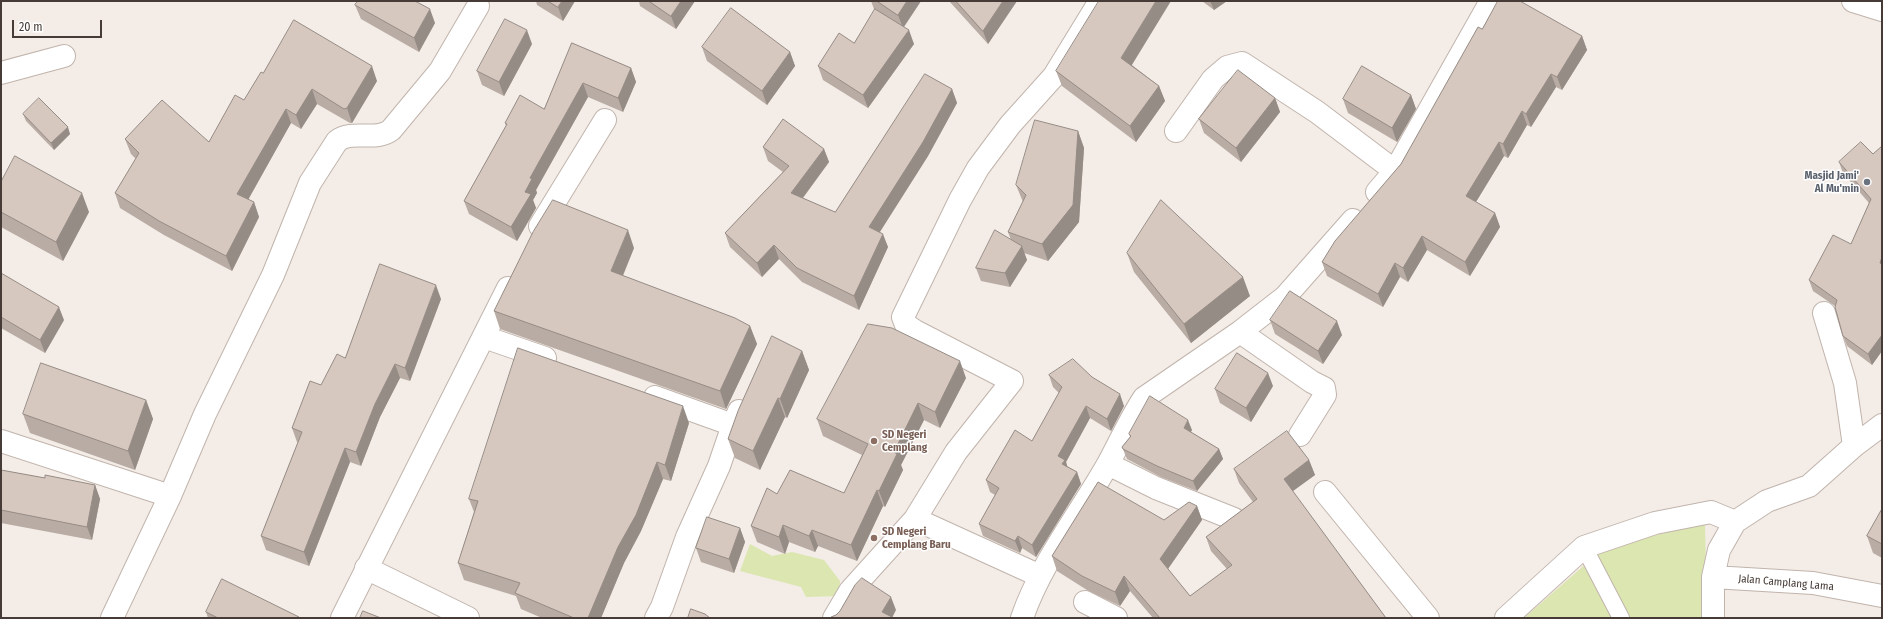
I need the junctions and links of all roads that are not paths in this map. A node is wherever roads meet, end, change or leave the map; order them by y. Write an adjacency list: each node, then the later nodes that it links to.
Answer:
1 (1100, 1): 27 (street)
2 (1491, 1): 10 (street)
3 (1853, 1): 5 (street)
4 (478, 6): 26 (street)
5 (1882, 10)
6 (64, 56): 7 (street)
7 (1, 73)
8 (605, 120): 11 (street)
9 (1176, 131): 10 (street)
10 (1395, 171): 14 (street)
11 (529, 244)
12 (515, 273): 15 (street)
13 (1824, 313): 23 (street)
14 (1240, 332): 21 (street); 24 (street)
15 (484, 337): 16 (street); 31 (street)
16 (567, 366)
17 (635, 390): 19 (street)
18 (749, 391): 19 (street)
19 (733, 425): 39 (street)
20 (1882, 425): 23 (street)
21 (1300, 434)
22 (1, 441): 26 (street)
23 (1854, 446): 29 (street)
24 (1108, 464): 28 (street); 32 (street)
25 (1325, 492): 43 (street)
26 (170, 496): 36 (street)
27 (915, 519): 32 (street); 40 (street)
28 (1234, 519)
29 (1735, 522): 30 (street); 33 (street)
30 (1584, 547): 44 (street); 45 (lane)
31 (366, 568): 37 (street); 38 (street)
32 (1040, 576): 41 (street)
33 (1714, 577): 34 (street, Jalan Camplang Lama); 46 (street)
34 (1882, 596)
35 (1085, 602): 42 (street)
36 (112, 618)
37 (342, 618)
38 (468, 618)
39 (656, 618)
40 (834, 618)
41 (1022, 618)
42 (1116, 618)
43 (1428, 618)
44 (1506, 618)
45 (1621, 618)
46 (1713, 618)

